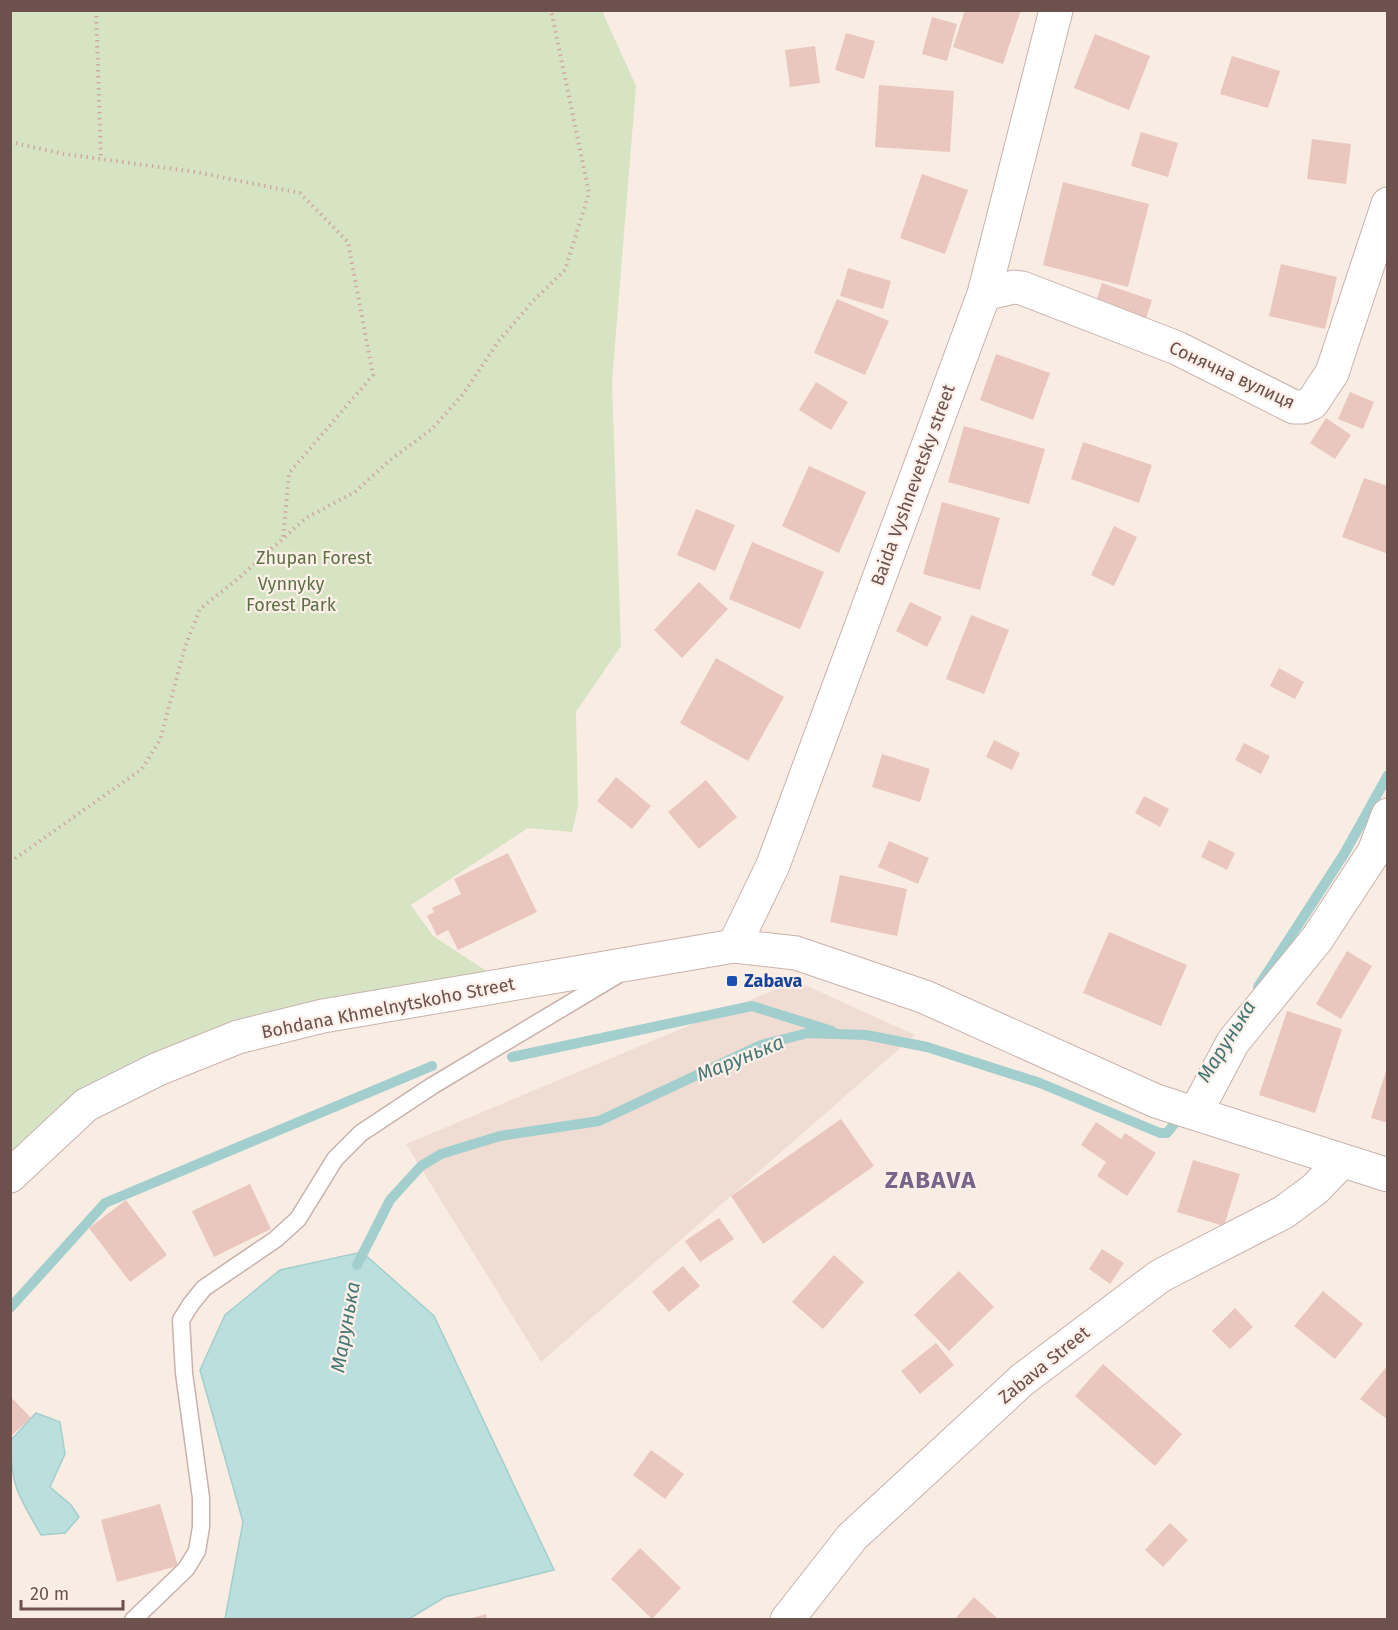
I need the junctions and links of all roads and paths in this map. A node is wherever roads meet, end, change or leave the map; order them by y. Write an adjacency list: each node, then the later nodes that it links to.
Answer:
1 (96, 10): 5 (path)
2 (551, 10): 8 (path)
3 (1056, 10): 7 (street, Baida Vyshnevetsky street)
4 (10, 142): 5 (path)
5 (101, 159): 8 (path)
6 (1388, 204): 7 (street, Сонячна вулиця)
7 (984, 294): 11 (street, Baida Vyshnevetsky street)
8 (283, 540): 10 (path)
9 (1388, 815): 13 (street)
10 (10, 862)
11 (734, 946): 12 (street, Bohdana Khmelnytskoho Street); 13 (street)
12 (638, 963): 16 (street, Bohdana Khmelnytskoho Street); 17 (lane)
13 (1192, 1111): 14 (street)
14 (1341, 1162): 15 (street); 18 (street, Zabava Street)
15 (1388, 1175)
16 (10, 1176)
17 (133, 1620)
18 (788, 1620)

